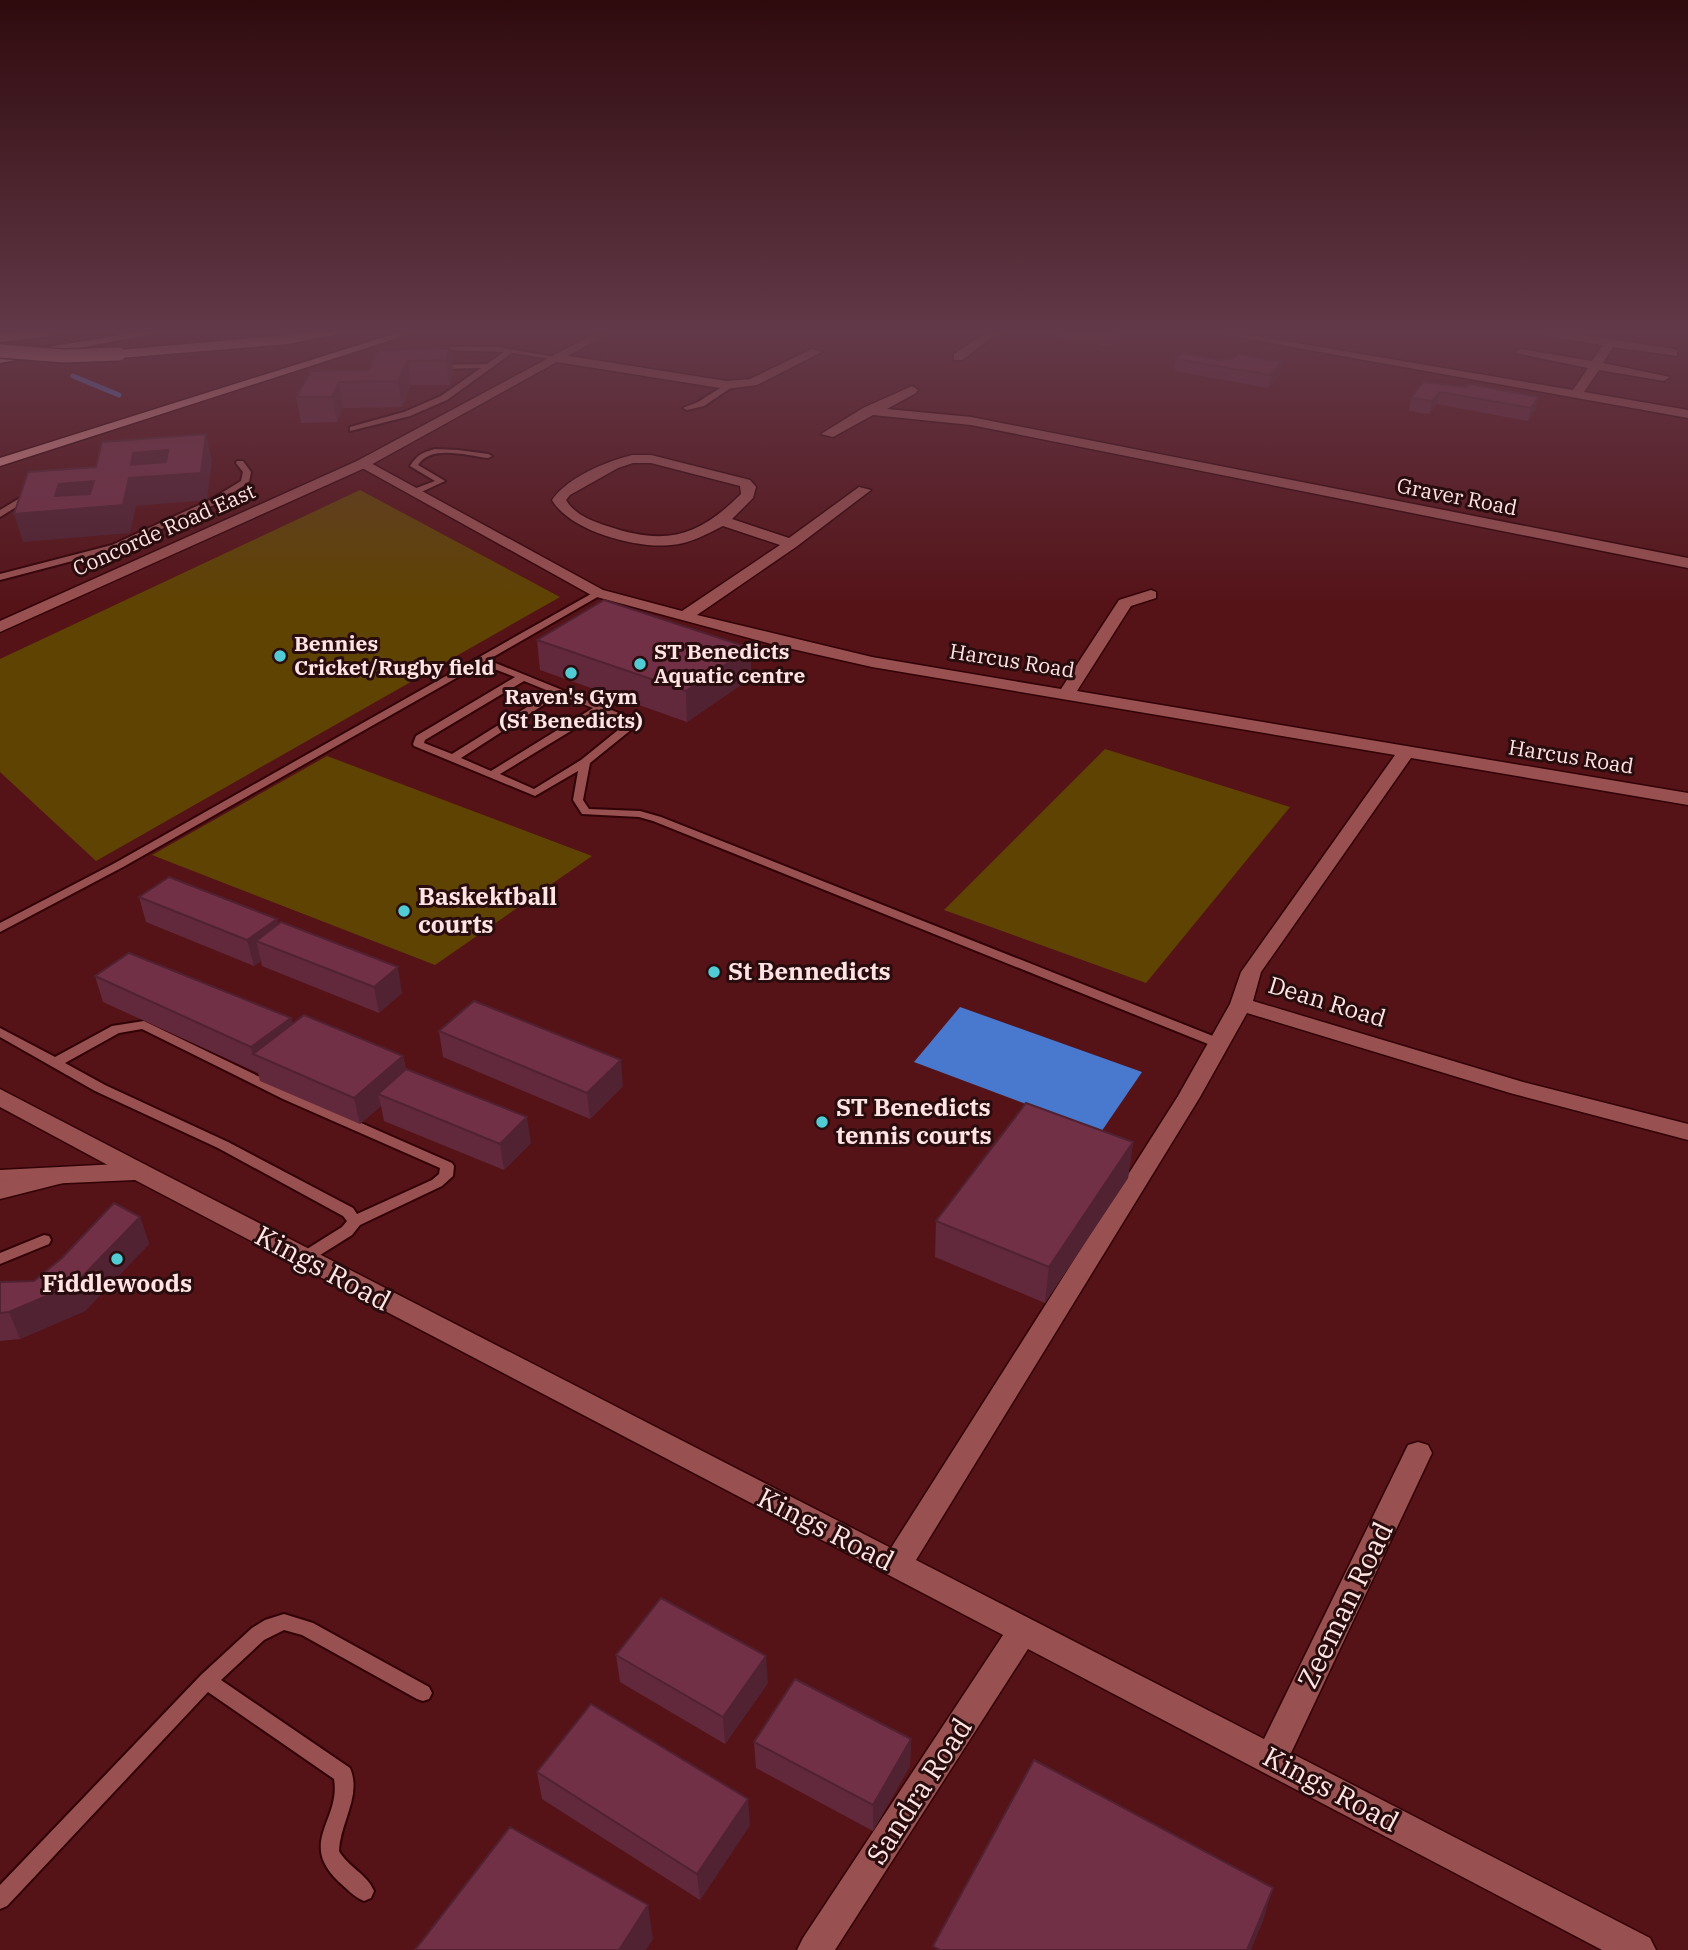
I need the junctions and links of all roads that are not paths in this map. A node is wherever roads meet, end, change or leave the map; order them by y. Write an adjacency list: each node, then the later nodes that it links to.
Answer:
1 (122, 423): 9 (highway)
2 (375, 423): 6 (lane)
3 (437, 423): 11 (street, Concorde Road East)
4 (843, 423): 7 (street)
5 (981, 423): 18 (street, Graver Road)
6 (353, 429)
7 (828, 434)
8 (488, 456): 14 (lane)
9 (0, 462)
10 (240, 463): 19 (lane)
11 (362, 464): 14 (street, Harcus Road); 23 (street, Concorde Road East)
12 (864, 490): 17 (street)
13 (39, 492): 15 (lane)
14 (414, 492): 20 (street, Harcus Road)
15 (0, 514)
16 (722, 521): 16 (street); 17 (street)
17 (791, 544): 22 (street)
18 (1688, 563)
19 (0, 577)
20 (598, 593): 22 (street, Harcus Road); 24 (lane)
21 (1152, 595): 27 (street)
22 (685, 617): 27 (street, Harcus Road)
23 (0, 627)
24 (480, 660): 25 (lane); 34 (lane)
25 (523, 677): 26 (lane); 30 (lane)
26 (559, 691): 28 (lane); 30 (lane)
27 (1067, 693): 29 (street, Harcus Road)
28 (601, 708): 31 (lane); 32 (lane)
29 (1406, 752): 33 (street, Harcus Road); 35 (street, Dean Road)
30 (452, 759): 32 (lane)
31 (585, 762): 32 (lane); 37 (lane)
32 (491, 775)
33 (1688, 799)
34 (0, 928)
35 (1241, 1003): 37 (street); 40 (street, Dean Road)
36 (0, 1032): 38 (lane)
37 (1218, 1043): 50 (street)
38 (54, 1063): 45 (lane); 45 (lane)
39 (0, 1097): 41 (street, Kings Road)
40 (1688, 1132)
41 (138, 1171): 42 (street); 47 (street, Kings Road)
42 (63, 1175): 43 (street); 44 (street)
43 (0, 1178)
44 (0, 1190)
45 (355, 1221): 47 (lane)
46 (44, 1240): 48 (lane)
47 (304, 1258): 50 (street, Kings Road)
48 (0, 1259)
49 (1418, 1453): 54 (street, Zeeman Road)
50 (896, 1566): 51 (street, Kings Road)
51 (1022, 1632): 54 (street, Kings Road); 57 (street, Sandra Road)
52 (207, 1681): 53 (lane); 55 (lane); 56 (lane)
53 (423, 1693)
54 (1272, 1758): 58 (street, Kings Road)
55 (364, 1891)
56 (0, 1899)
57 (815, 1950)
58 (1638, 1950)

